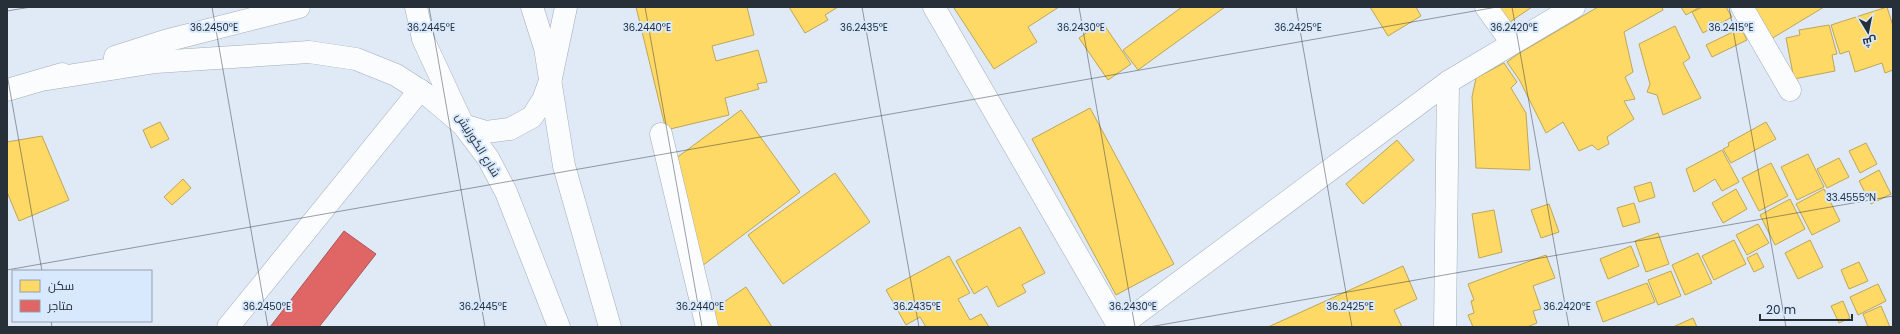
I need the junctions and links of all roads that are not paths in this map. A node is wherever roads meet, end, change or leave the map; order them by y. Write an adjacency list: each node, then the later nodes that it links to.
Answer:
1 (299, 7): 10 (street)
2 (416, 7): 16 (street, شارع الكورنيش)
3 (532, 7): 11 (street)
4 (566, 7): 11 (street)
5 (934, 7): 22 (street)
6 (1486, 7): 9 (street)
7 (1574, 7): 9 (street)
8 (1742, 7): 15 (street)
9 (1512, 43): 12 (street)
10 (48, 78): 13 (street); 14 (street)
11 (551, 78): 16 (street); 20 (street)
12 (1448, 82): 22 (street); 23 (street)
13 (7, 90)
14 (420, 90): 16 (street); 18 (street)
15 (1790, 90)
16 (463, 125): 19 (street, شارع الكورنيش)
17 (661, 134): 21 (street)
18 (228, 327)
19 (559, 327)
20 (610, 327)
21 (707, 327)
22 (1119, 327)
23 (1445, 327)

